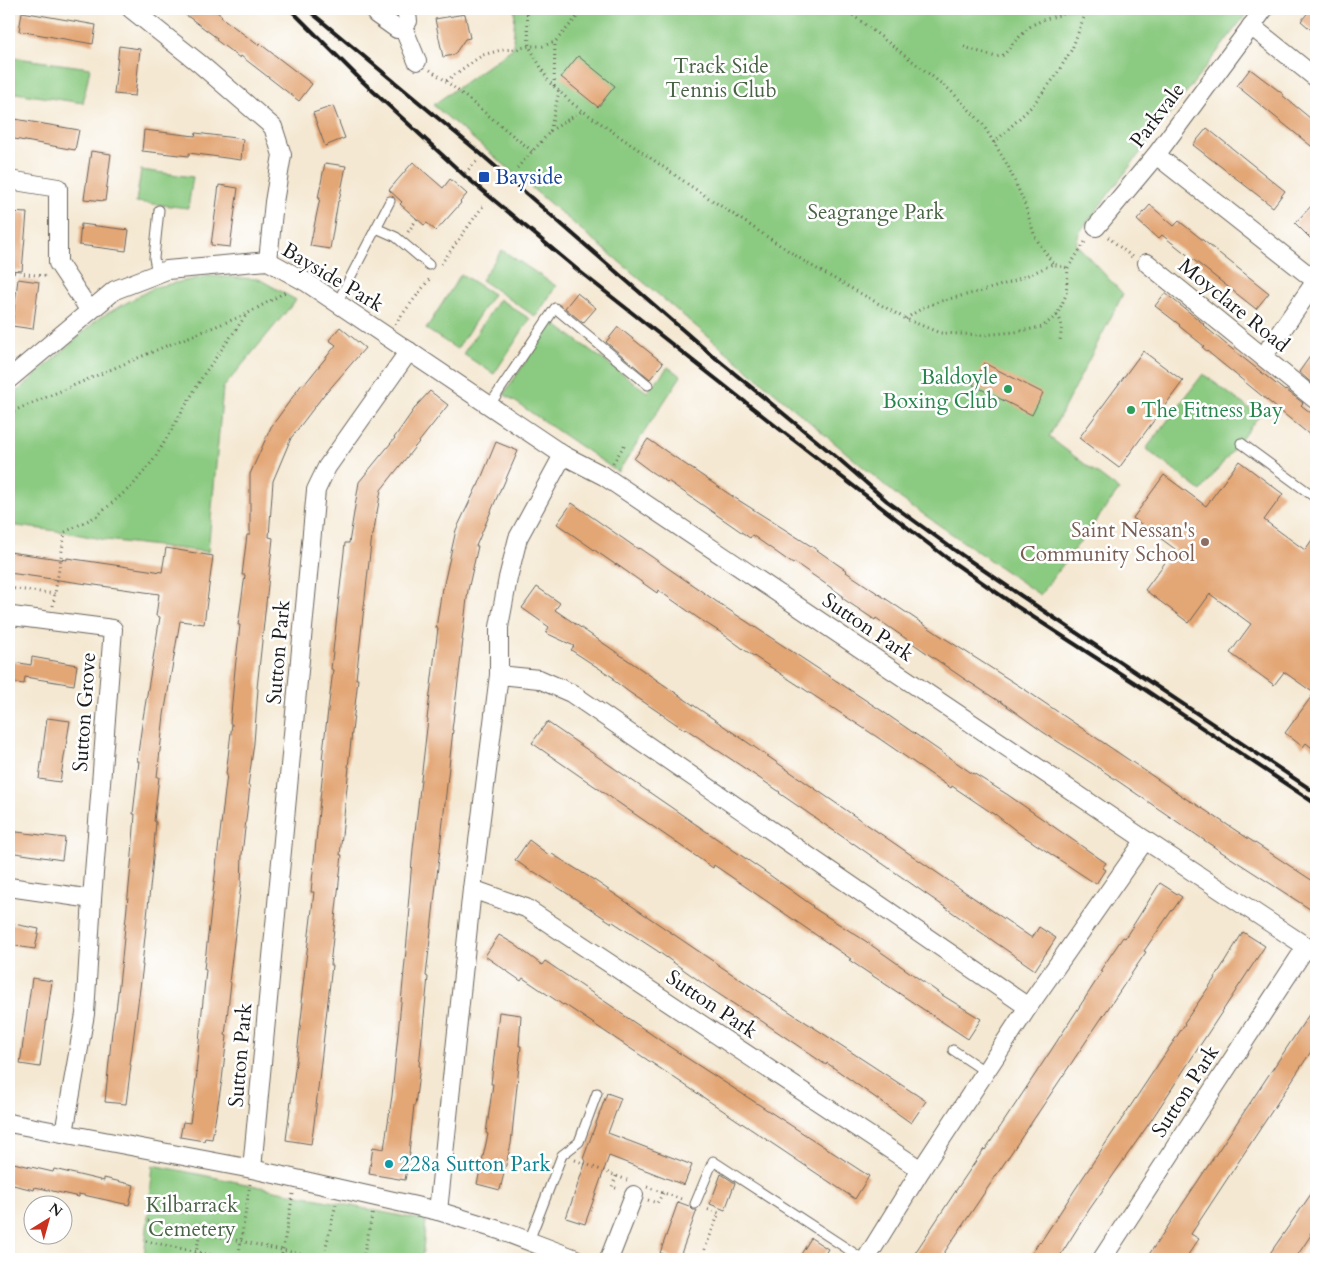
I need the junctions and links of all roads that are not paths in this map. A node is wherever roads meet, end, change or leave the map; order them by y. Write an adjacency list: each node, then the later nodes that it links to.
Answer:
1 (131, 9): 15 (street)
2 (374, 9): 6 (street)
3 (406, 9): 6 (street)
4 (1264, 9): 5 (street, Parkvale)
5 (1251, 26): 8 (street); 9 (street, Parkvale)
6 (403, 27): 7 (street)
7 (417, 61)
8 (1316, 78)
9 (1156, 155): 13 (street, Parkvale); 19 (street)
10 (9, 180): 21 (street)
11 (390, 201): 14 (lane)
12 (159, 210): 18 (lane)
13 (1096, 227)
14 (376, 228): 17 (lane); 20 (lane)
15 (268, 261): 18 (street, Bayside Park); 20 (street, Bayside Park)
16 (1147, 263): 26 (street, Moyclare Road)
17 (429, 265)
18 (157, 274): 21 (street, Bayside Park)
19 (1316, 281): 22 (street)
20 (337, 303): 23 (street, Bayside Park)
21 (90, 312): 24 (street, Bayside Park)
22 (1270, 347)
23 (408, 351): 27 (street, Sutton Park); 45 (street, Sutton Park)
24 (9, 379)
25 (648, 385): 27 (lane)
26 (1316, 400)
27 (489, 406): 29 (street, Sutton Park)
28 (1241, 444): 30 (lane)
29 (563, 454): 32 (street); 33 (street, Sutton Park)
30 (1316, 498)
31 (12, 616): 36 (street, Sutton Grove)
32 (499, 675): 35 (street); 38 (street)
33 (1145, 840): 37 (street, Sutton Park); 38 (street)
34 (9, 887): 36 (street)
35 (472, 889): 44 (street, Sutton Park); 48 (street)
36 (92, 899): 43 (street, Sutton Grove)
37 (1311, 950): 53 (street, Sutton Park)
38 (1028, 1007): 40 (street)
39 (953, 1050): 40 (lane)
40 (986, 1072): 44 (street)
41 (597, 1093): 49 (lane)
42 (9, 1123): 43 (street)
43 (64, 1133): 45 (street)
44 (921, 1170): 52 (street)
45 (251, 1176): 48 (street)
46 (637, 1188): 51 (street)
47 (695, 1204): 52 (lane)
48 (438, 1211): 49 (street)
49 (529, 1241): 50 (street)
50 (576, 1259)
51 (609, 1259)
52 (865, 1259)
53 (1102, 1259)

